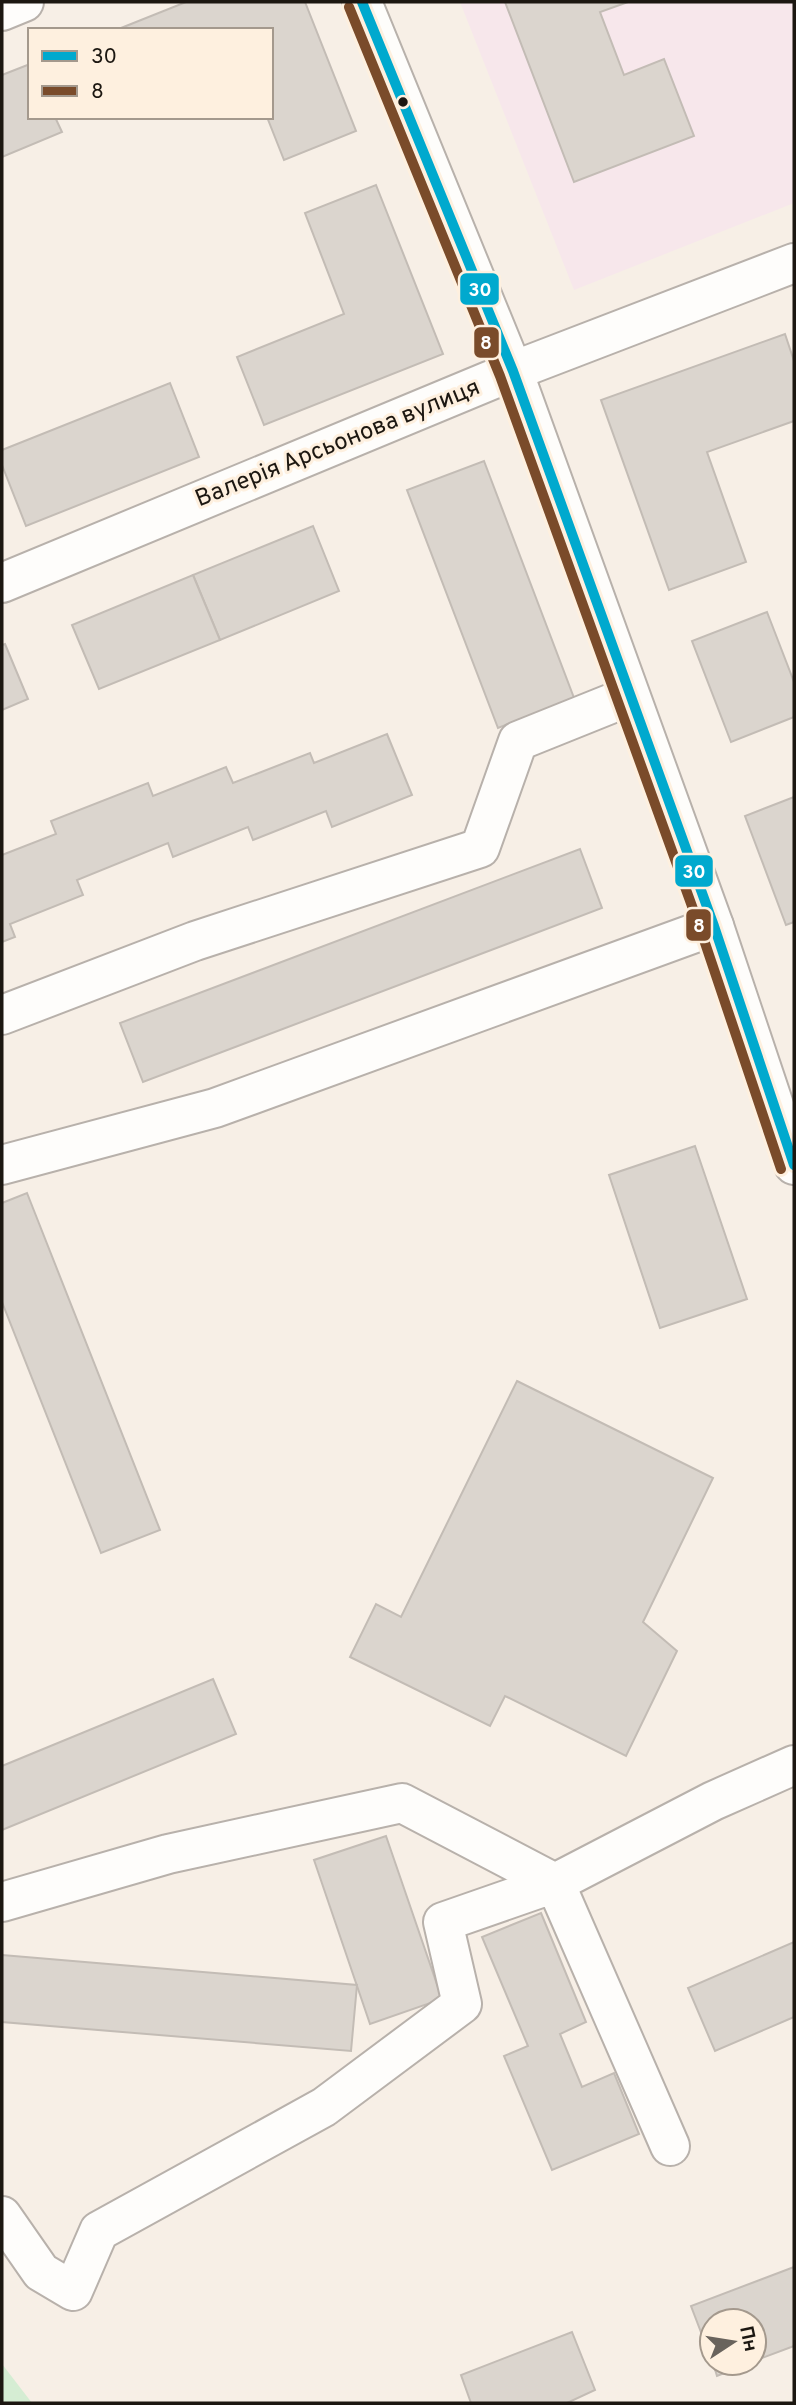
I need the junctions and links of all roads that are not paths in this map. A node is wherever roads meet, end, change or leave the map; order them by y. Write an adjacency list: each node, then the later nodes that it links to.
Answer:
1 (24, 2): 3 (street)
2 (362, 2): 5 (street)
3 (2, 11)
4 (794, 263): 5 (street, Валерія Арсьонова вулиця)
5 (513, 371): 6 (street, Валерія Арсьонова вулиця); 7 (street)
6 (2, 583)
7 (629, 696): 8 (street); 9 (street)
8 (714, 926): 10 (street); 11 (street)
9 (2, 1015)
10 (2, 1165)
11 (794, 1165)
12 (794, 1765): 13 (street)
13 (555, 1883): 14 (street); 15 (street); 16 (street)
14 (2, 1902)
15 (670, 2146)
16 (2, 2216)

